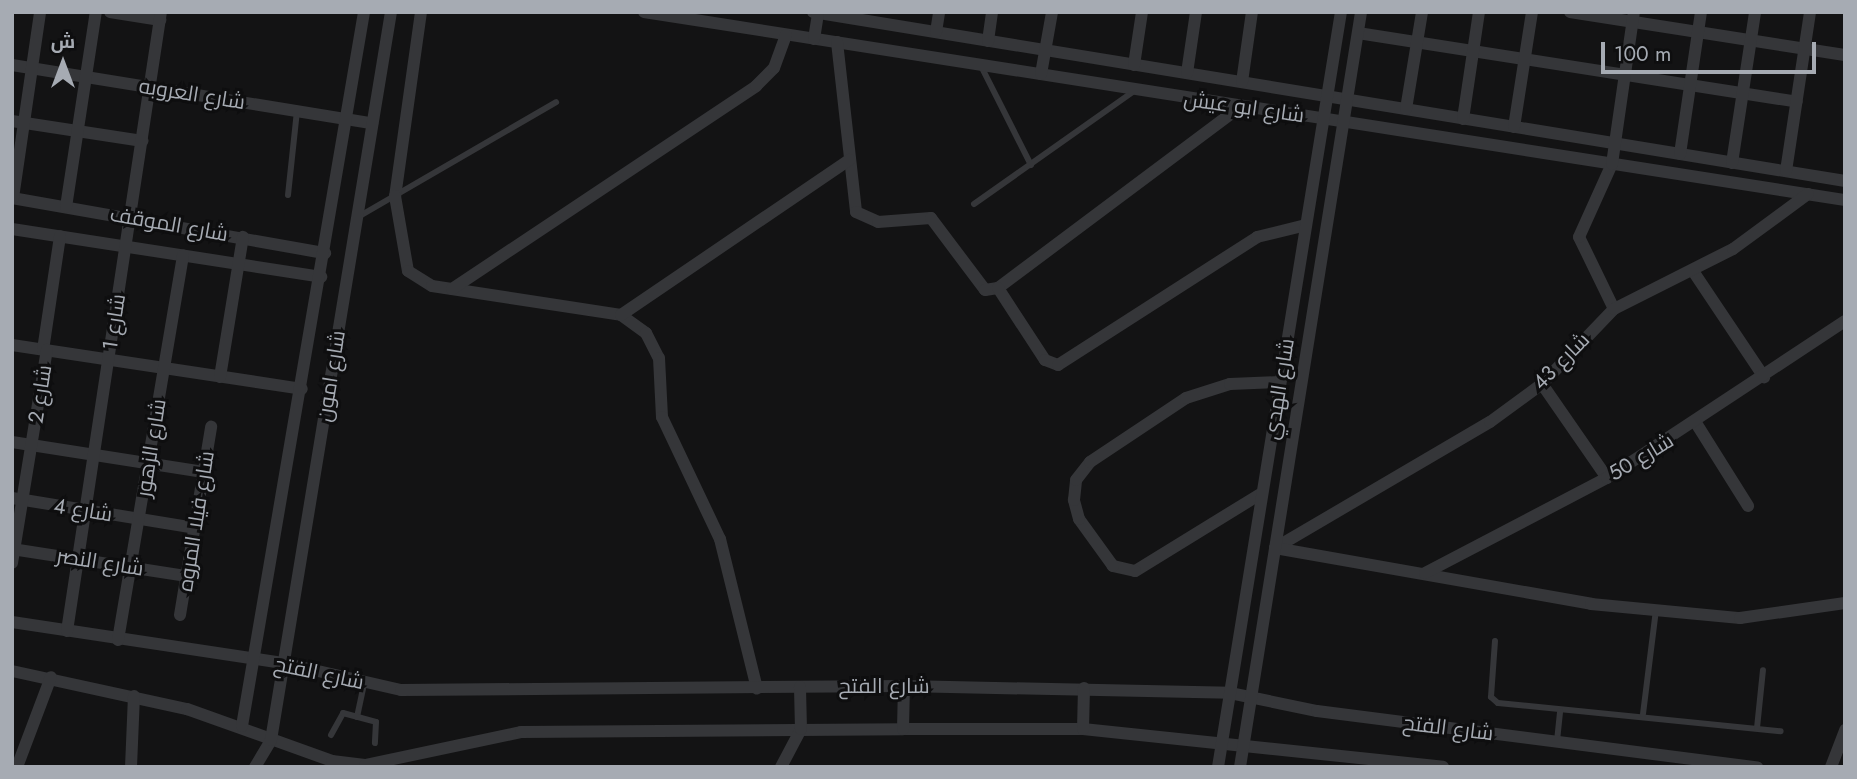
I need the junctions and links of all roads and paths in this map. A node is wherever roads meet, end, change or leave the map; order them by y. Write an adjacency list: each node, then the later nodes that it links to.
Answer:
1 (40, 12): 45 (street)
2 (96, 12): 49 (street)
3 (110, 12): 25 (street)
4 (364, 12): 63 (street, شارع امون)
5 (391, 12): 67 (street, شارع امون)
6 (421, 12): 81 (street)
7 (644, 12): 31 (street, شارع ابو عيش)
8 (813, 12): 24 (street, شارع ابو عيش)
9 (939, 12): 28 (street)
10 (992, 12): 34 (street)
11 (1052, 12): 38 (street)
12 (1142, 12): 43 (street)
13 (1196, 12): 46 (street)
14 (1252, 12): 50 (street)
15 (1341, 12): 55 (street, شارع الهدي)
16 (1361, 12): 30 (street, شارع الهدي)
17 (1422, 12): 36 (street)
18 (1479, 12): 39 (street)
19 (1532, 12): 41 (street)
20 (1570, 12): 26 (street)
21 (1701, 12): 29 (street)
22 (1755, 12): 33 (street)
23 (1810, 12): 37 (street)
24 (818, 13): 27 (street, شارع ابو عيش); 32 (street)
25 (161, 16): 52 (street, شارع 1)
26 (1633, 17): 29 (street); 48 (street)
27 (885, 18): 28 (street, شارع ابو عيش)
28 (936, 32): 34 (street, شارع ابو عيش)
29 (1698, 32): 33 (street); 51 (street)
30 (1358, 33): 36 (street); 56 (street, شارع الهدي)
31 (786, 34): 32 (street, شارع ابو عيش); 99 (street)
32 (814, 39): 35 (street, شارع ابو عيش)
33 (1751, 40): 37 (street); 54 (street)
34 (988, 41): 38 (street, شارع ابو عيش)
35 (837, 42): 44 (street, شارع ابو عيش); 73 (street)
36 (1417, 42): 39 (street); 60 (street)
37 (1804, 49): 40 (street); 58 (street)
38 (1045, 50): 43 (street, شارع ابو عيش); 47 (street)
39 (1474, 51): 41 (street); 64 (street)
40 (1845, 55)
41 (1525, 59): 48 (street); 68 (street)
42 (12, 65): 45 (street, شارع العروبه)
43 (1134, 65): 46 (street, شارع ابو عيش)
44 (982, 66): 47 (street, شارع ابو عيش); 75 (lane)
45 (32, 68): 49 (street, شارع العروبه); 65 (street)
46 (1187, 73): 50 (street, شارع ابو عيش)
47 (1041, 74): 53 (street, شارع ابو عيش)
48 (1625, 75): 51 (street); 71 (street)
49 (86, 77): 52 (street, شارع العروبه); 69 (street)
50 (1242, 82): 55 (street, شارع ابو عيش)
51 (1690, 85): 54 (street); 72 (street)
52 (150, 87): 61 (street, شارع العروبه); 70 (street, شارع 1)
53 (1133, 92): 59 (street, شارع ابو عيش); 75 (lane)
54 (1742, 93): 58 (street); 74 (street)
55 (1327, 96): 56 (street, شارع ابو عيش); 62 (street, شارع الهدي)
56 (1347, 100): 60 (street, شارع ابو عيش); 66 (street, شارع الهدي)
57 (556, 102): 81 (lane)
58 (1797, 102): 77 (street)
59 (1241, 106): 62 (street, شارع ابو عيش); 98 (street)
60 (1406, 109): 64 (street, شارع ابو عيش)
61 (297, 111): 63 (street, شارع العروبه); 80 (lane)
62 (1323, 118): 66 (street, شارع ابو عيش); 88 (street, شارع الهدي)
63 (346, 119): 67 (street, شارع العروبه); 93 (street, شارع امون)
64 (1463, 119): 68 (street, شارع ابو عيش)
65 (18, 122): 69 (street); 82 (street)
66 (1343, 122): 76 (street, شارع ابو عيش); 126 (street, شارع الهدي)
67 (372, 123): 87 (street, شارع امون)
68 (1514, 127): 71 (street, شارع ابو عيش)
69 (78, 132): 70 (street); 85 (street)
70 (142, 141): 86 (street, شارع 1)
71 (1615, 144): 72 (street, شارع ابو عيش); 76 (street)
72 (1680, 154): 74 (street, شارع ابو عيش)
73 (849, 160): 98 (street); 101 (street)
74 (1732, 163): 77 (street, شارع ابو عيش)
75 (1031, 164): 84 (lane)
76 (1612, 164): 79 (street, شارع ابو عيش); 100 (street)
77 (1786, 171): 78 (street, شارع ابو عيش)
78 (1845, 181)
79 (1808, 194): 83 (street, شارع ابو عيش); 96 (street, شارع 43)
80 (288, 195)
81 (395, 196): 87 (lane); 99 (street)
82 (13, 198): 85 (street, شارع الموقف)
83 (1845, 200)
84 (974, 204)
85 (66, 206): 86 (street, شارع الموقف)
86 (130, 216): 91 (street, شارع الموقف); 92 (street, شارع 1)
87 (357, 218): 140 (street, شارع امون)
88 (1306, 225): 98 (street); 109 (street, شارع الهدي)
89 (12, 229): 90 (street, شارع الموقف)
90 (61, 236): 92 (street, شارع الموقف); 104 (street, شارع 2)
91 (243, 237): 93 (street, شارع الموقف); 95 (street)
92 (125, 246): 94 (street, شارع الموقف); 105 (street, شارع 1)
93 (325, 253): 97 (street, شارع امون)
94 (183, 255): 95 (street, شارع الموقف); 106 (street, شارع الزهور)
95 (239, 264): 97 (street, شارع الموقف); 107 (street)
96 (1693, 271): 100 (street, شارع 43); 108 (street)
97 (321, 277): 111 (street, شارع امون)
98 (999, 288)
99 (452, 289): 101 (street)
100 (1614, 309): 110 (street, شارع 43)
101 (621, 315): 147 (street)
102 (1845, 321): 108 (street, شارع 50)
103 (12, 345): 104 (street)
104 (45, 350): 105 (street); 115 (street, شارع 2)
105 (108, 359): 106 (street); 116 (street, شارع 1)
106 (164, 368): 107 (street); 117 (street, شارع الزهور)
107 (220, 376): 111 (street)
108 (1764, 376): 112 (street, شارع 50)
109 (1280, 382): 120 (street, شارع الهدي); 120 (street)
110 (1542, 384): 119 (street); 126 (street, شارع 43)
111 (302, 389): 139 (street, شارع امون)
112 (1696, 423): 119 (street, شارع 50); 122 (street)
113 (211, 427): 118 (street, شارع فيلا المروه)
114 (12, 442): 115 (street)
115 (32, 445): 116 (street); 121 (street, شارع 2)
116 (94, 454): 117 (street); 123 (street, شارع 1)
117 (148, 463): 118 (street); 124 (street, شارع الزهور)
118 (204, 472): 125 (street, شارع فيلا المروه)
119 (1607, 478): 130 (street, شارع 50)
120 (1262, 494): 149 (street, شارع الهدي)
121 (17, 499): 123 (street, شارع 4); 127 (street, شارع 2)
122 (1748, 506)
123 (85, 510): 124 (street, شارع 4); 128 (street, شارع 1)
124 (139, 519): 125 (street, شارع 4); 129 (street, شارع الزهور)
125 (195, 528): 131 (street, شارع فيلا المروه)
126 (1275, 548): 130 (street); 151 (street, شارع الهدي)
127 (13, 554): 128 (street, شارع النصر)
128 (78, 559): 129 (street, شارع النصر); 136 (street, شارع 1)
129 (130, 567): 131 (street, شارع النصر); 137 (street, شارع الزهور)
130 (1425, 573): 133 (street)
131 (187, 576): 134 (street, شارع فيلا المروه)
132 (1845, 603): 133 (street)
133 (1656, 610): 153 (lane)
134 (180, 615)
135 (12, 622): 136 (street, شارع الفتح)
136 (67, 631): 137 (street, شارع الفتح)
137 (118, 640): 139 (street, شارع الفتح)
138 (1495, 641): 152 (lane)
139 (254, 660): 140 (street, شارع الفتح); 155 (street, شارع امون)
140 (283, 663): 144 (street, شارع الفتح); 164 (street, شارع امون)
141 (1763, 670): 156 (lane)
142 (12, 671): 143 (street, شارع الفتح)
143 (51, 677): 150 (street, شارع الفتح); 168 (street)
144 (364, 683): 147 (street, شارع الفتح); 154 (lane)
145 (904, 686): 146 (street, شارع الفتح); 148 (street, شارع الفتح); 158 (street)
146 (800, 687): 147 (street, شارع الفتح); 157 (street)
147 (757, 688)
148 (1084, 688): 149 (street, شارع الفتح); 159 (street)
149 (1230, 693): 151 (street, شارع الفتح); 163 (street, شارع الهدي)
150 (134, 696): 155 (street, شارع الفتح); 169 (street)
151 (1252, 696): 165 (street, شارع الفتح); 166 (street, شارع الهدي)
152 (1560, 711): 153 (lane); 165 (lane)
153 (1643, 715): 156 (lane)
154 (357, 717): 162 (lane); 167 (lane)
155 (242, 726): 164 (street, شارع الفتح)
156 (1757, 728): 161 (lane)
157 (801, 729): 158 (street, شارع الفتح); 164 (street, شارع الفتح); 171 (street)
158 (903, 729): 159 (street, شارع الفتح)
159 (1083, 729): 163 (street, شارع الفتح)
160 (1845, 730): 176 (street)
161 (1781, 731)
162 (331, 735)
163 (1223, 739): 166 (street, شارع الفتح); 172 (street, شارع الهدي)
164 (271, 740): 170 (street)
165 (1557, 741): 175 (street, شارع الفتح)
166 (1244, 742): 173 (street, شارع الهدي); 174 (street, شارع الفتح)
167 (375, 743)
168 (17, 767)
169 (131, 767)
170 (256, 767)
171 (781, 767)
172 (1219, 767)
173 (1240, 767)
174 (1443, 767)
175 (1756, 767)
176 (1831, 767)

